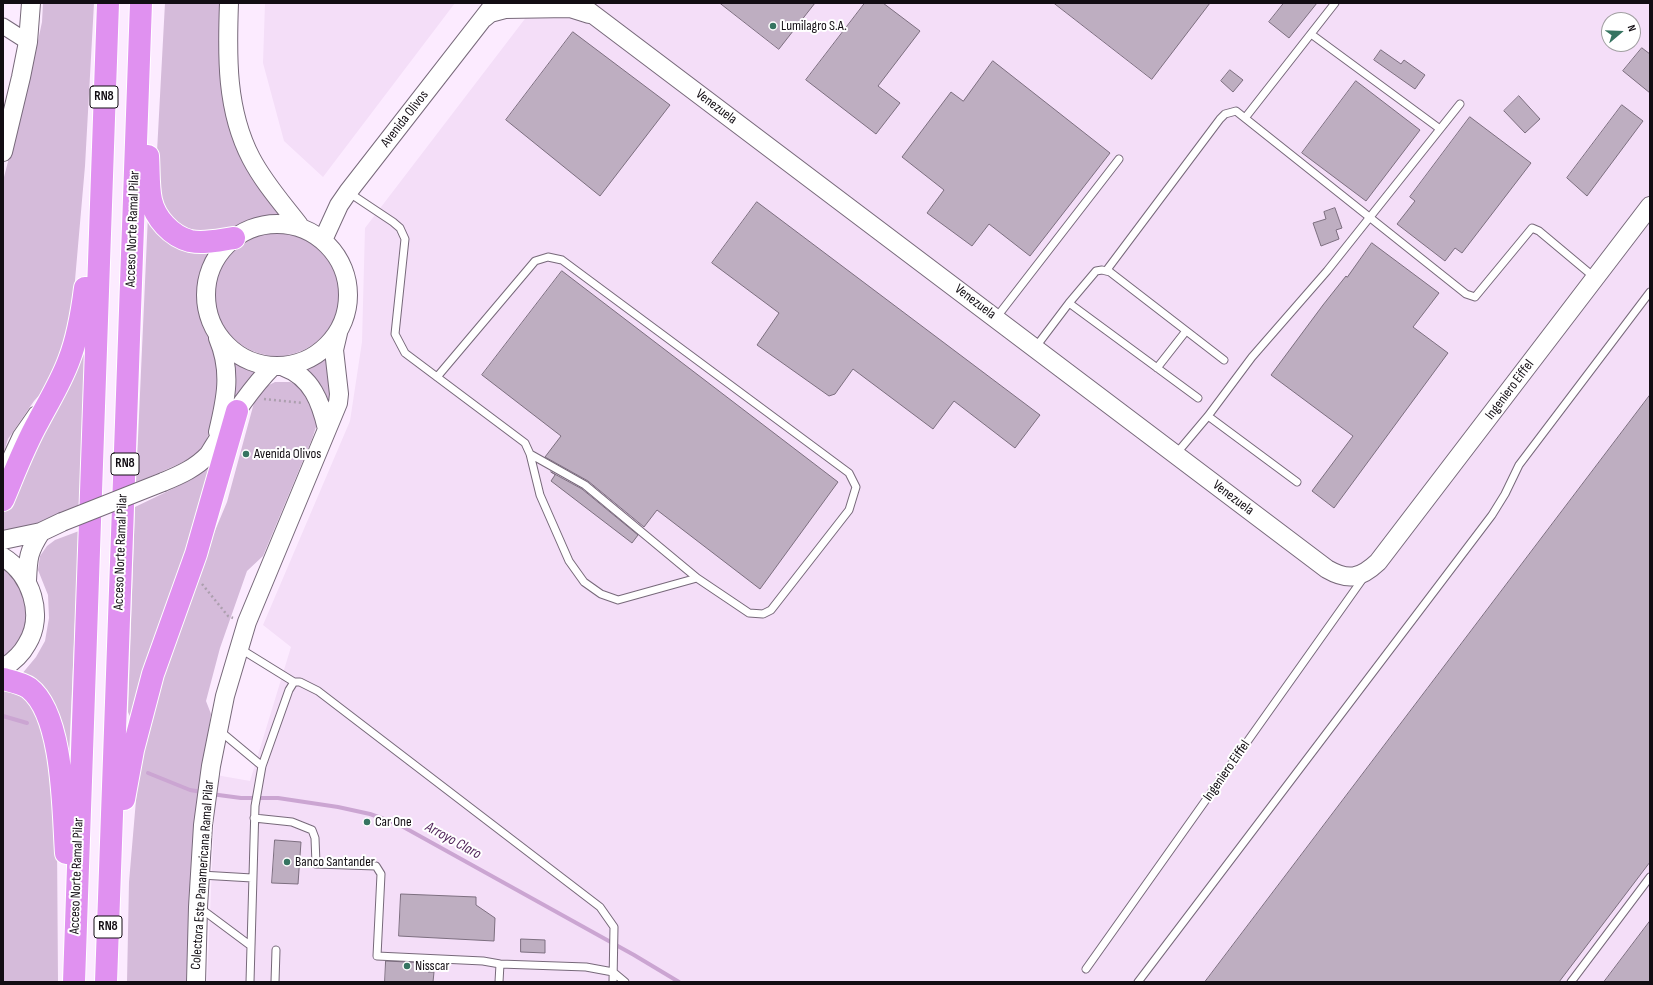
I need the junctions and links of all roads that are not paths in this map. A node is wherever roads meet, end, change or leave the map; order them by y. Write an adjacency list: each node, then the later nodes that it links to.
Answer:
1 (32, 3): 13 (street)
2 (108, 3): 20 (highway, Acceso Norte Ramal Pilar / RN8)
3 (141, 3): 14 (highway, Acceso Norte Ramal Pilar / RN8)
4 (153, 3): 14 (highway)
5 (229, 3): 24 (street)
6 (495, 3): 10 (street, Avenida Olivos)
7 (578, 3): 9 (street)
8 (1335, 3): 12 (lane)
9 (599, 18): 10 (street); 31 (street, Venezuela)
10 (480, 21): 21 (street, Avenida Olivos)
11 (3, 26): 13 (street)
12 (1311, 34): 16 (lane); 17 (lane)
13 (28, 42): 18 (street)
14 (139, 56): 25 (highway); 66 (highway, Acceso Norte Ramal Pilar / RN8)
15 (1460, 104): 17 (lane)
16 (1245, 118): 23 (lane); 27 (lane)
17 (1440, 129): 23 (lane)
18 (3, 152)
19 (1119, 159): 31 (lane)
20 (100, 190): 40 (highway); 76 (highway, Acceso Norte Ramal Pilar / RN8)
21 (348, 192): 26 (street, Avenida Olivos); 39 (lane)
22 (1650, 206): 28 (street, Ingeniero Eiffel)
23 (1370, 218): 28 (lane); 42 (lane)
24 (299, 225): 25 (street); 26 (street)
25 (234, 238): 32 (street)
26 (322, 240): 34 (street)
27 (1106, 271): 30 (lane); 33 (lane)
28 (1595, 278): 56 (street, Ingeniero Eiffel)
29 (1649, 293): 84 (lane)
30 (1069, 303): 35 (lane); 38 (lane)
31 (996, 318): 35 (street, Venezuela)
32 (214, 330): 37 (street); 45 (street)
33 (1186, 331): 36 (lane); 38 (lane)
34 (338, 333): 37 (street); 44 (street, Colectora Este Panamericana Ramal Pilar)
35 (1035, 348): 47 (street, Venezuela)
36 (1224, 360)
37 (279, 367): 43 (street); 44 (street)
38 (1157, 368): 41 (lane)
39 (437, 377): 46 (lane); 57 (lane)
40 (56, 392): 48 (lane); 50 (highway)
41 (1198, 398)
42 (1208, 416): 47 (lane); 49 (lane)
43 (238, 418): 45 (street); 52 (highway)
44 (327, 429): 59 (street, Colectora Este Panamericana Ramal Pilar)
45 (215, 444): 53 (street, bridge)
46 (530, 454): 57 (lane); 57 (lane)
47 (1176, 455): 56 (street, Venezuela)
48 (3, 464)
49 (1297, 482)
50 (3, 500)
51 (218, 505): 52 (lane)
52 (204, 524): 66 (highway)
53 (41, 532): 54 (street); 58 (street)
54 (3, 540)
55 (3, 557): 58 (street)
56 (1360, 575): 75 (lane, Ingeniero Eiffel)
57 (697, 578)
58 (27, 581): 60 (street)
59 (239, 648): 62 (lane); 63 (street, Colectora Este Panamericana Ramal Pilar)
60 (3, 668)
61 (3, 679): 76 (highway)
62 (294, 682): 64 (lane); 74 (lane)
63 (218, 730): 64 (lane); 67 (street, Colectora Este Panamericana Ramal Pilar)
64 (262, 766): 65 (lane)
65 (254, 818): 69 (lane); 73 (lane)
66 (110, 871): 77 (highway, Acceso Norte Ramal Pilar / RN8)
67 (200, 875): 69 (lane); 70 (street, Colectora Este Panamericana Ramal Pilar)
68 (1650, 877): 85 (lane)
69 (252, 878): 71 (lane)
70 (198, 907): 71 (lane); 78 (street, Colectora Este Panamericana Ramal Pilar)
71 (251, 946): 79 (lane)
72 (276, 950): 80 (lane)
73 (500, 964): 74 (lane); 81 (lane)
74 (613, 969): 82 (lane); 83 (lane)
75 (1086, 969)
76 (74, 979)
77 (106, 982)
78 (196, 982)
79 (250, 982)
80 (275, 982)
81 (499, 982)
82 (613, 982)
83 (625, 982)
84 (1138, 982)
85 (1571, 982)

